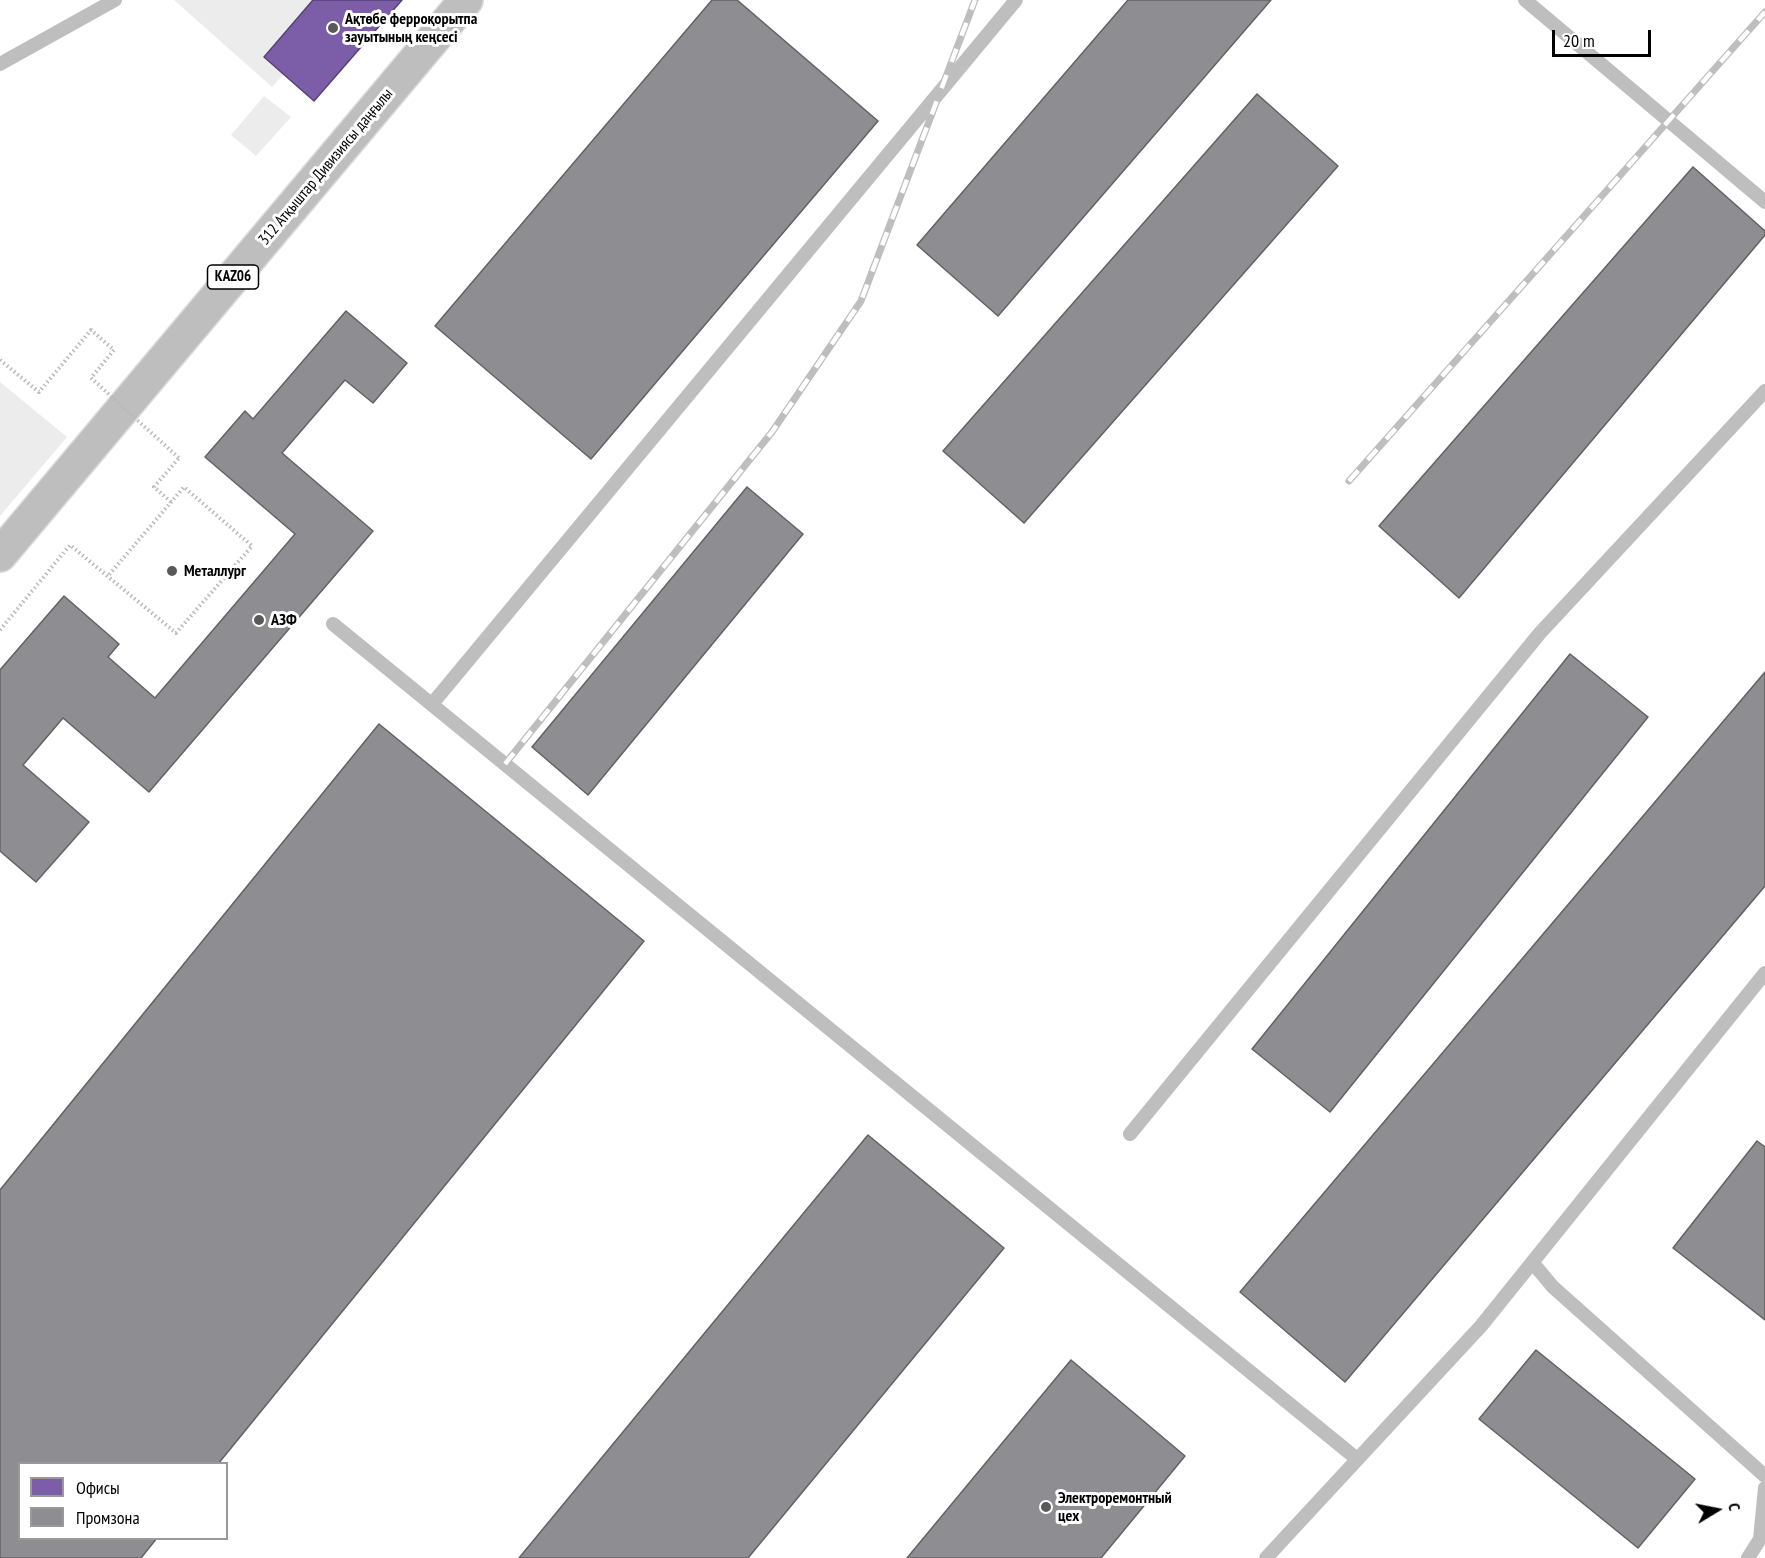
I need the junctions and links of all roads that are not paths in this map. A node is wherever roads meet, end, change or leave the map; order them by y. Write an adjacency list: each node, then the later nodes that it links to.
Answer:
1 (115, 0): 5 (lane)
2 (466, 0): 8 (highway, 312 Атқыштар Дивизиясы даңғылы / KАZ06)
3 (1016, 0): 10 (lane)
4 (1525, 0): 6 (lane)
5 (0, 64)
6 (1765, 202)
7 (1765, 391): 12 (lane)
8 (0, 555)
9 (333, 624): 10 (lane)
10 (432, 704): 14 (lane)
11 (1765, 973): 13 (lane)
12 (1130, 1134)
13 (1532, 1262): 14 (lane); 15 (lane)
14 (1357, 1459): 17 (lane)
15 (1765, 1476)
16 (1765, 1488): 18 (lane)
17 (1266, 1558)
18 (1748, 1558)

